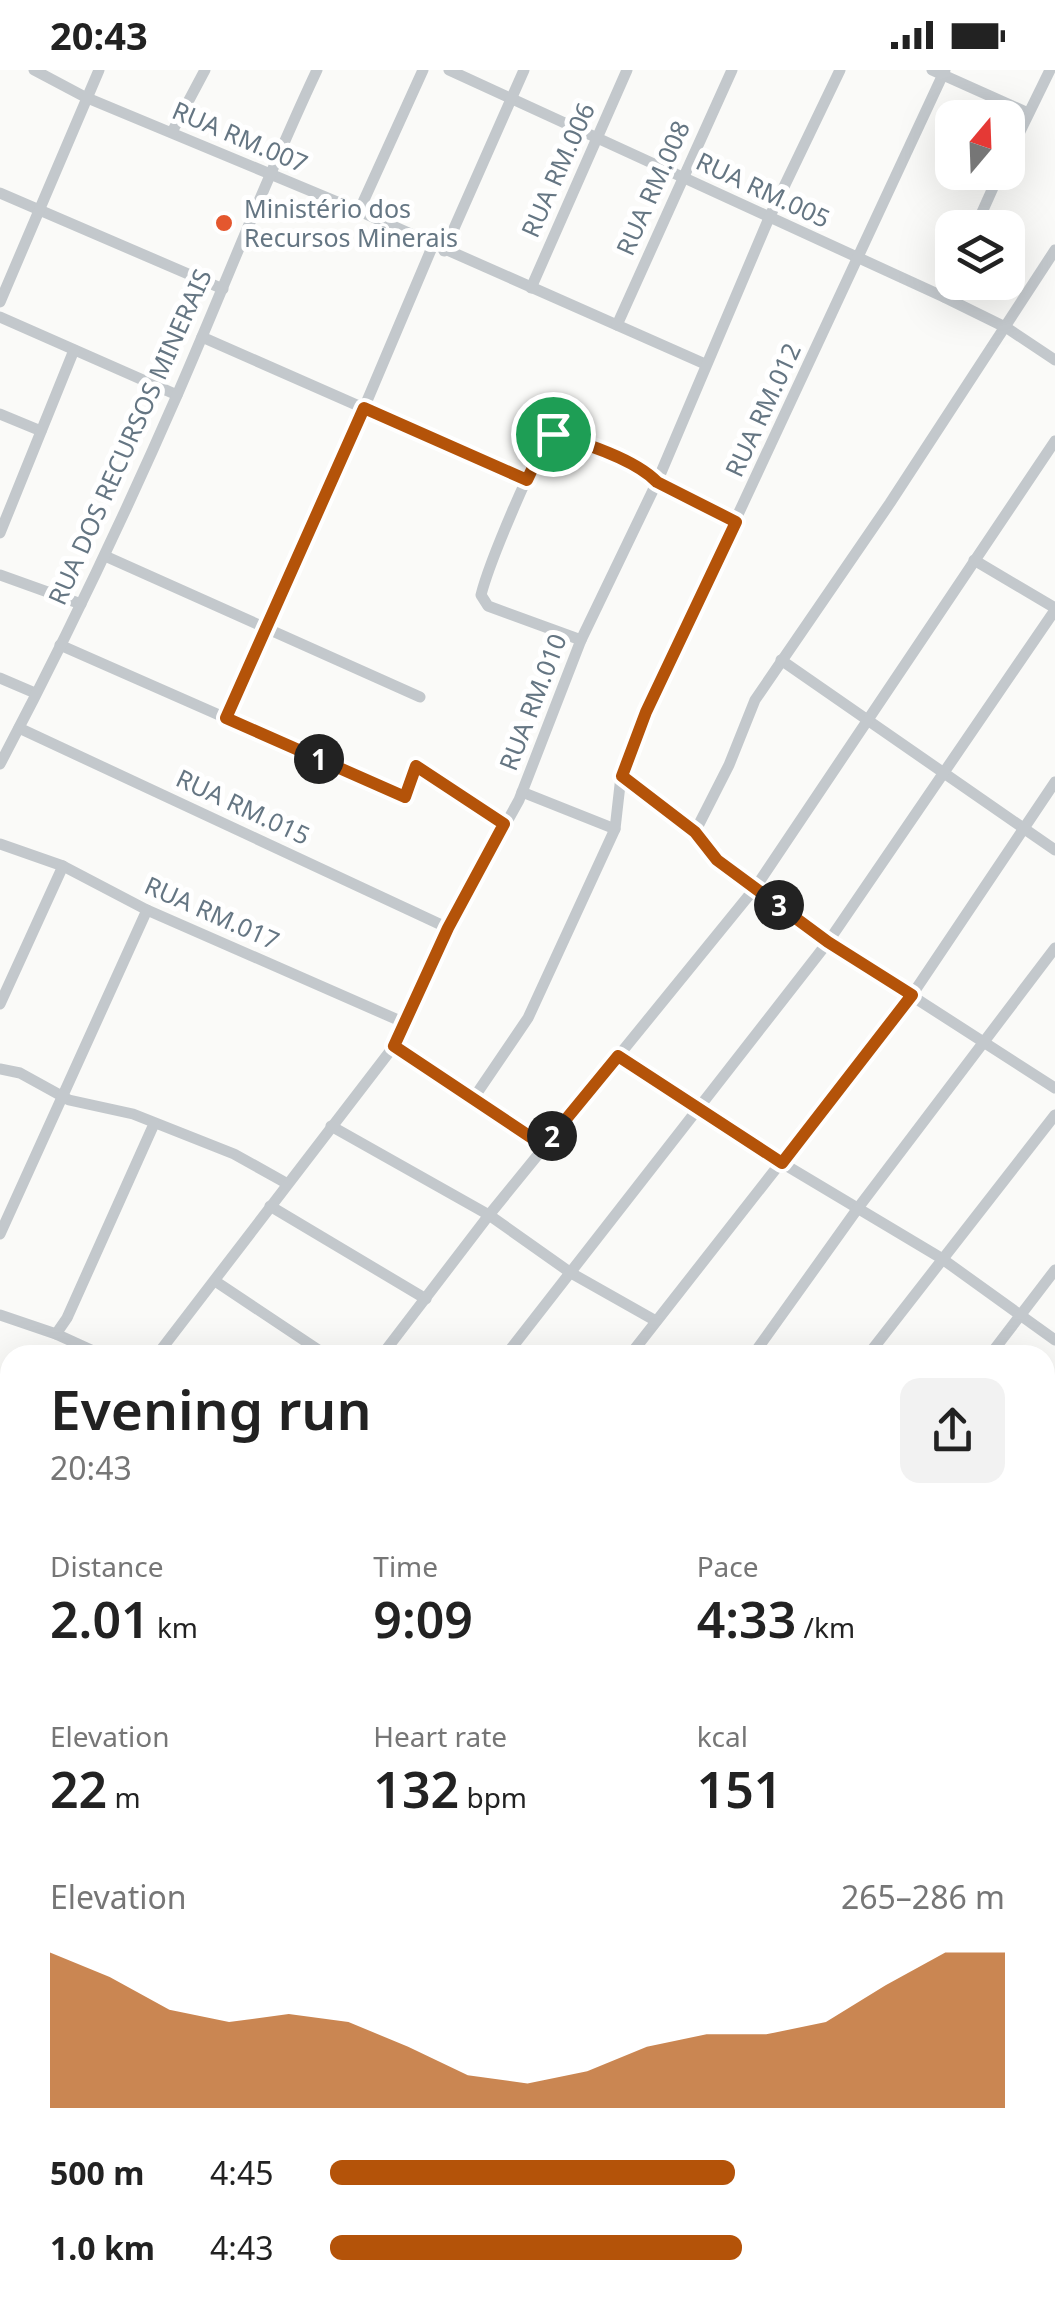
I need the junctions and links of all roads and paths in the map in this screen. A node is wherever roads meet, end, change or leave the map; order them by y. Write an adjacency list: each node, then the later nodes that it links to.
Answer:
1 (34, 70): 13 (street, RUA RM.007)
2 (99, 70): 13 (street)
3 (205, 70): 17 (street)
4 (317, 70): 19 (street, RUA DOS RECURSOS MINERAIS)
5 (423, 70): 23 (street)
6 (449, 70): 14 (street, RUA RM.005)
7 (524, 70): 14 (street)
8 (628, 70): 18 (street, RUA RM.006)
9 (732, 70): 20 (street, RUA RM.008)
10 (840, 70): 24 (street, RUA RM.010)
11 (1050, 70): 15 (street)
12 (940, 72): 15 (street); 27 (street, RUA RM.012)
13 (85, 97): 17 (street, RUA RM.007); 22 (street)
14 (511, 98): 18 (street, RUA RM.005); 25 (street)
15 (1028, 113): 16 (street)
16 (1025, 119)
17 (172, 132): 19 (street, RUA RM.007)
18 (596, 137): 20 (street, RUA RM.005); 28 (street, RUA RM.006)
19 (268, 174): 23 (street, RUA RM.007); 29 (street, RUA DOS RECURSOS MINERAIS)
20 (682, 178): 24 (street, RUA RM.005); 34 (street, RUA RM.008)
21 (0, 194): 22 (street)
22 (37, 210): 29 (street); 32 (street)
23 (359, 211): 25 (street, RUA RM.007)
24 (769, 218): 27 (street, RUA RM.005); 39 (street, RUA RM.010)
25 (438, 248): 28 (street, RUA RM.007); 41 (street)
26 (1055, 250): 35 (street)
27 (858, 258): 30 (street, RUA RM.005); 47 (street, RUA RM.012)
28 (531, 288): 34 (street, RUA RM.007)
29 (222, 289): 36 (street, RUA DOS RECURSOS MINERAIS)
30 (935, 294)
31 (948, 300): 35 (street, RUA RM.005)
32 (0, 302)
33 (0, 318): 37 (street)
34 (617, 325): 39 (street, RUA RM.007)
35 (1007, 328): 38 (street, RUA RM.005); 57 (street)
36 (202, 337): 40 (street, RUA DOS RECURSOS MINERAIS); 41 (street)
37 (74, 350): 40 (street); 43 (street)
38 (1055, 360)
39 (705, 364): 46 (street, RUA RM.010)
40 (177, 395): 49 (street, RUA DOS RECURSOS MINERAIS)
41 (364, 408): 45 (street); 54 (street)
42 (0, 414): 43 (street)
43 (41, 432): 48 (street)
44 (1055, 441): 50 (street)
45 (527, 480): 46 (street); 55 (street)
46 (657, 482): 47 (street); 55 (street, RUA RM.010)
47 (736, 522): 66 (street, RUA RM.012)
48 (0, 532)
49 (104, 556): 52 (street, RUA DOS RECURSOS MINERAIS); 54 (street)
50 (974, 560): 53 (street); 62 (street)
51 (0, 575): 52 (street)
52 (81, 604): 56 (street, RUA DOS RECURSOS MINERAIS)
53 (1055, 609): 65 (street)
54 (265, 628): 60 (street); 61 (street)
55 (581, 640): 68 (street, RUA RM.010)
56 (60, 645): 59 (street, RUA DOS RECURSOS MINERAIS); 61 (street)
57 (781, 660): 62 (street); 72 (street)
58 (0, 678): 59 (street)
59 (35, 693): 63 (street, RUA DOS RECURSOS MINERAIS)
60 (420, 697)
61 (226, 718): 69 (street)
62 (868, 721): 65 (street); 76 (street)
63 (19, 728): 64 (street, RUA DOS RECURSOS MINERAIS); 78 (street, RUA RM.015)
64 (0, 764)
65 (945, 775): 70 (street); 79 (street)
66 (622, 776): 71 (street, RUA RM.012); 72 (street)
67 (1055, 782): 70 (street)
68 (522, 792): 69 (street, RUA RM.010); 71 (street)
69 (504, 824): 78 (street, RUA RM.010)
70 (1025, 828): 74 (street); 81 (street)
71 (615, 829): 90 (street, RUA RM.012)
72 (695, 832): 76 (street)
73 (0, 844): 75 (street, RUA RM.017)
74 (1055, 850)
75 (63, 866): 77 (street, RUA RM.017); 82 (street)
76 (754, 888): 79 (street); 86 (street)
77 (147, 910): 83 (street, RUA RM.017); 89 (street)
78 (448, 928): 83 (street, RUA RM.010)
79 (828, 942): 81 (street); 91 (street)
80 (1055, 948): 84 (street)
81 (912, 995): 84 (street); 96 (street)
82 (0, 1004)
83 (405, 1023): 85 (street, RUA RM.010)
84 (984, 1045): 88 (street); 99 (street)
85 (394, 1046): 90 (street); 94 (street, RUA RM.010)
86 (618, 1056): 91 (street); 95 (street)
87 (0, 1069): 89 (street)
88 (1055, 1088)
89 (60, 1096): 93 (street); 101 (street)
90 (473, 1099): 95 (street)
91 (696, 1109): 96 (street); 104 (street)
92 (1055, 1115): 102 (street)
93 (154, 1124): 97 (street); 110 (street)
94 (331, 1126): 97 (street, RUA RM.010); 100 (street)
95 (544, 1146): 100 (street)
96 (782, 1163): 99 (street); 109 (street)
97 (286, 1183): 98 (street, RUA RM.010)
98 (270, 1206): 105 (street, RUA RM.010); 106 (street)
99 (858, 1208): 102 (street); 118 (street)
100 (488, 1215): 104 (street); 106 (street)
101 (0, 1234)
102 (941, 1258): 107 (street); 119 (street)
103 (1055, 1270): 107 (street)
104 (571, 1273): 109 (street); 116 (street)
105 (215, 1281): 113 (street, RUA RM.010); 114 (street)
106 (426, 1299): 115 (street)
107 (1022, 1314): 111 (street); 120 (street)
108 (0, 1315): 110 (street)
109 (656, 1321): 117 (street)
110 (56, 1334): 112 (street)
111 (1055, 1340)
112 (80, 1345)
113 (166, 1345)
114 (311, 1345)
115 (390, 1345)
116 (514, 1345)
117 (638, 1345)
118 (759, 1345)
119 (876, 1345)
120 (998, 1345)

